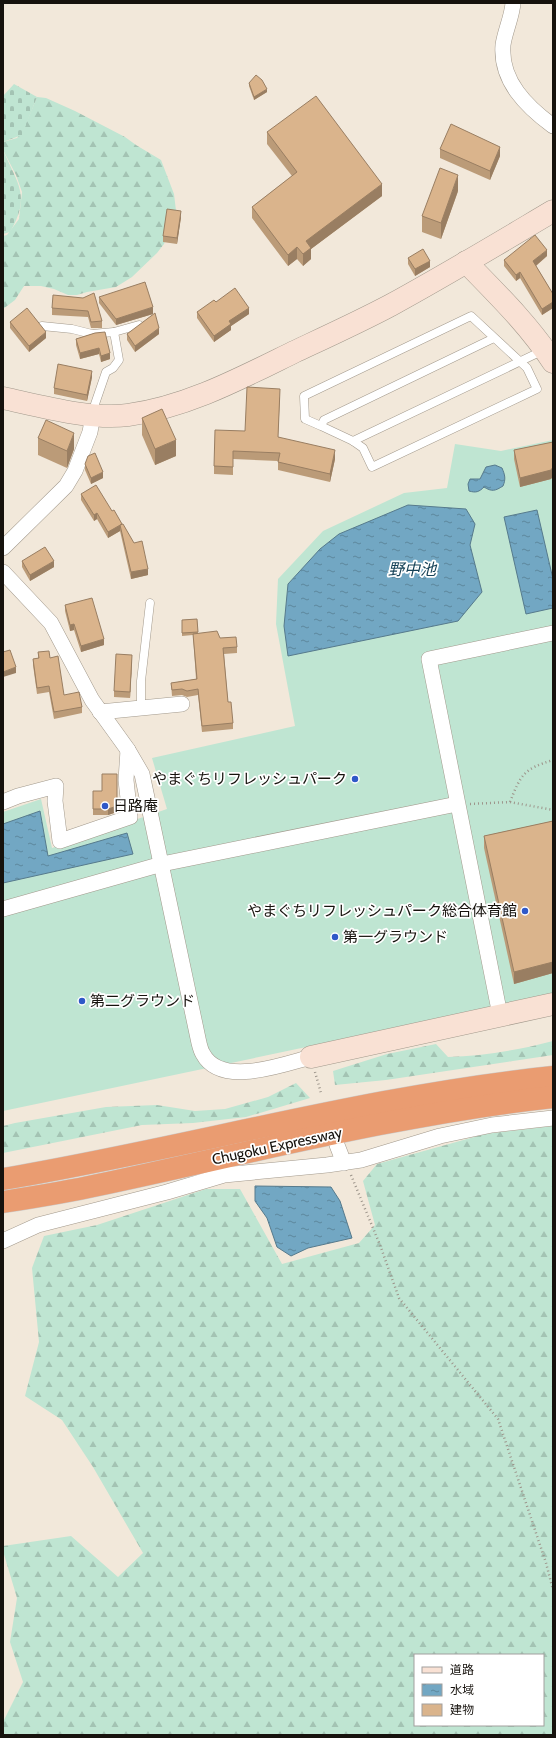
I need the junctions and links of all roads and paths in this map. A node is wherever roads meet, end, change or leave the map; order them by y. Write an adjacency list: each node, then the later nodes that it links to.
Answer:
1 (511, 4): 2 (street)
2 (553, 126)
3 (553, 211): 4 (street)
4 (466, 262): 9 (street); 12 (street)
5 (139, 325): 7 (lane)
6 (42, 326): 7 (lane)
7 (114, 332): 12 (lane)
8 (494, 338): 10 (lane); 13 (lane); 13 (lane)
9 (549, 356): 10 (lane)
10 (520, 362): 14 (lane); 14 (lane)
11 (3, 398): 12 (street)
12 (95, 415): 15 (street)
13 (321, 426): 14 (lane)
14 (353, 441)
15 (3, 548)
16 (3, 572): 21 (street)
17 (150, 603): 20 (lane)
18 (553, 633): 26 (street)
19 (182, 704): 20 (street)
20 (141, 708): 21 (street)
21 (100, 712): 22 (street)
22 (128, 750): 24 (street); 28 (street)
23 (553, 760): 25 (path)
24 (3, 802)
25 (510, 802): 26 (path); 27 (path)
26 (457, 804): 28 (street); 31 (street)
27 (553, 810)
28 (162, 864): 29 (street); 32 (street)
29 (3, 908)
30 (553, 1004): 31 (street)
31 (500, 1015): 32 (street)
32 (311, 1058)
33 (553, 1077): 38 (highway, Chugoku Expressway)
34 (553, 1097): 39 (highway, Chugoku Expressway)
35 (553, 1118): 37 (street)
36 (337, 1145): 37 (street)
37 (344, 1163): 40 (street); 41 (path)
38 (3, 1180)
39 (3, 1202)
40 (3, 1241)
41 (553, 1590)

